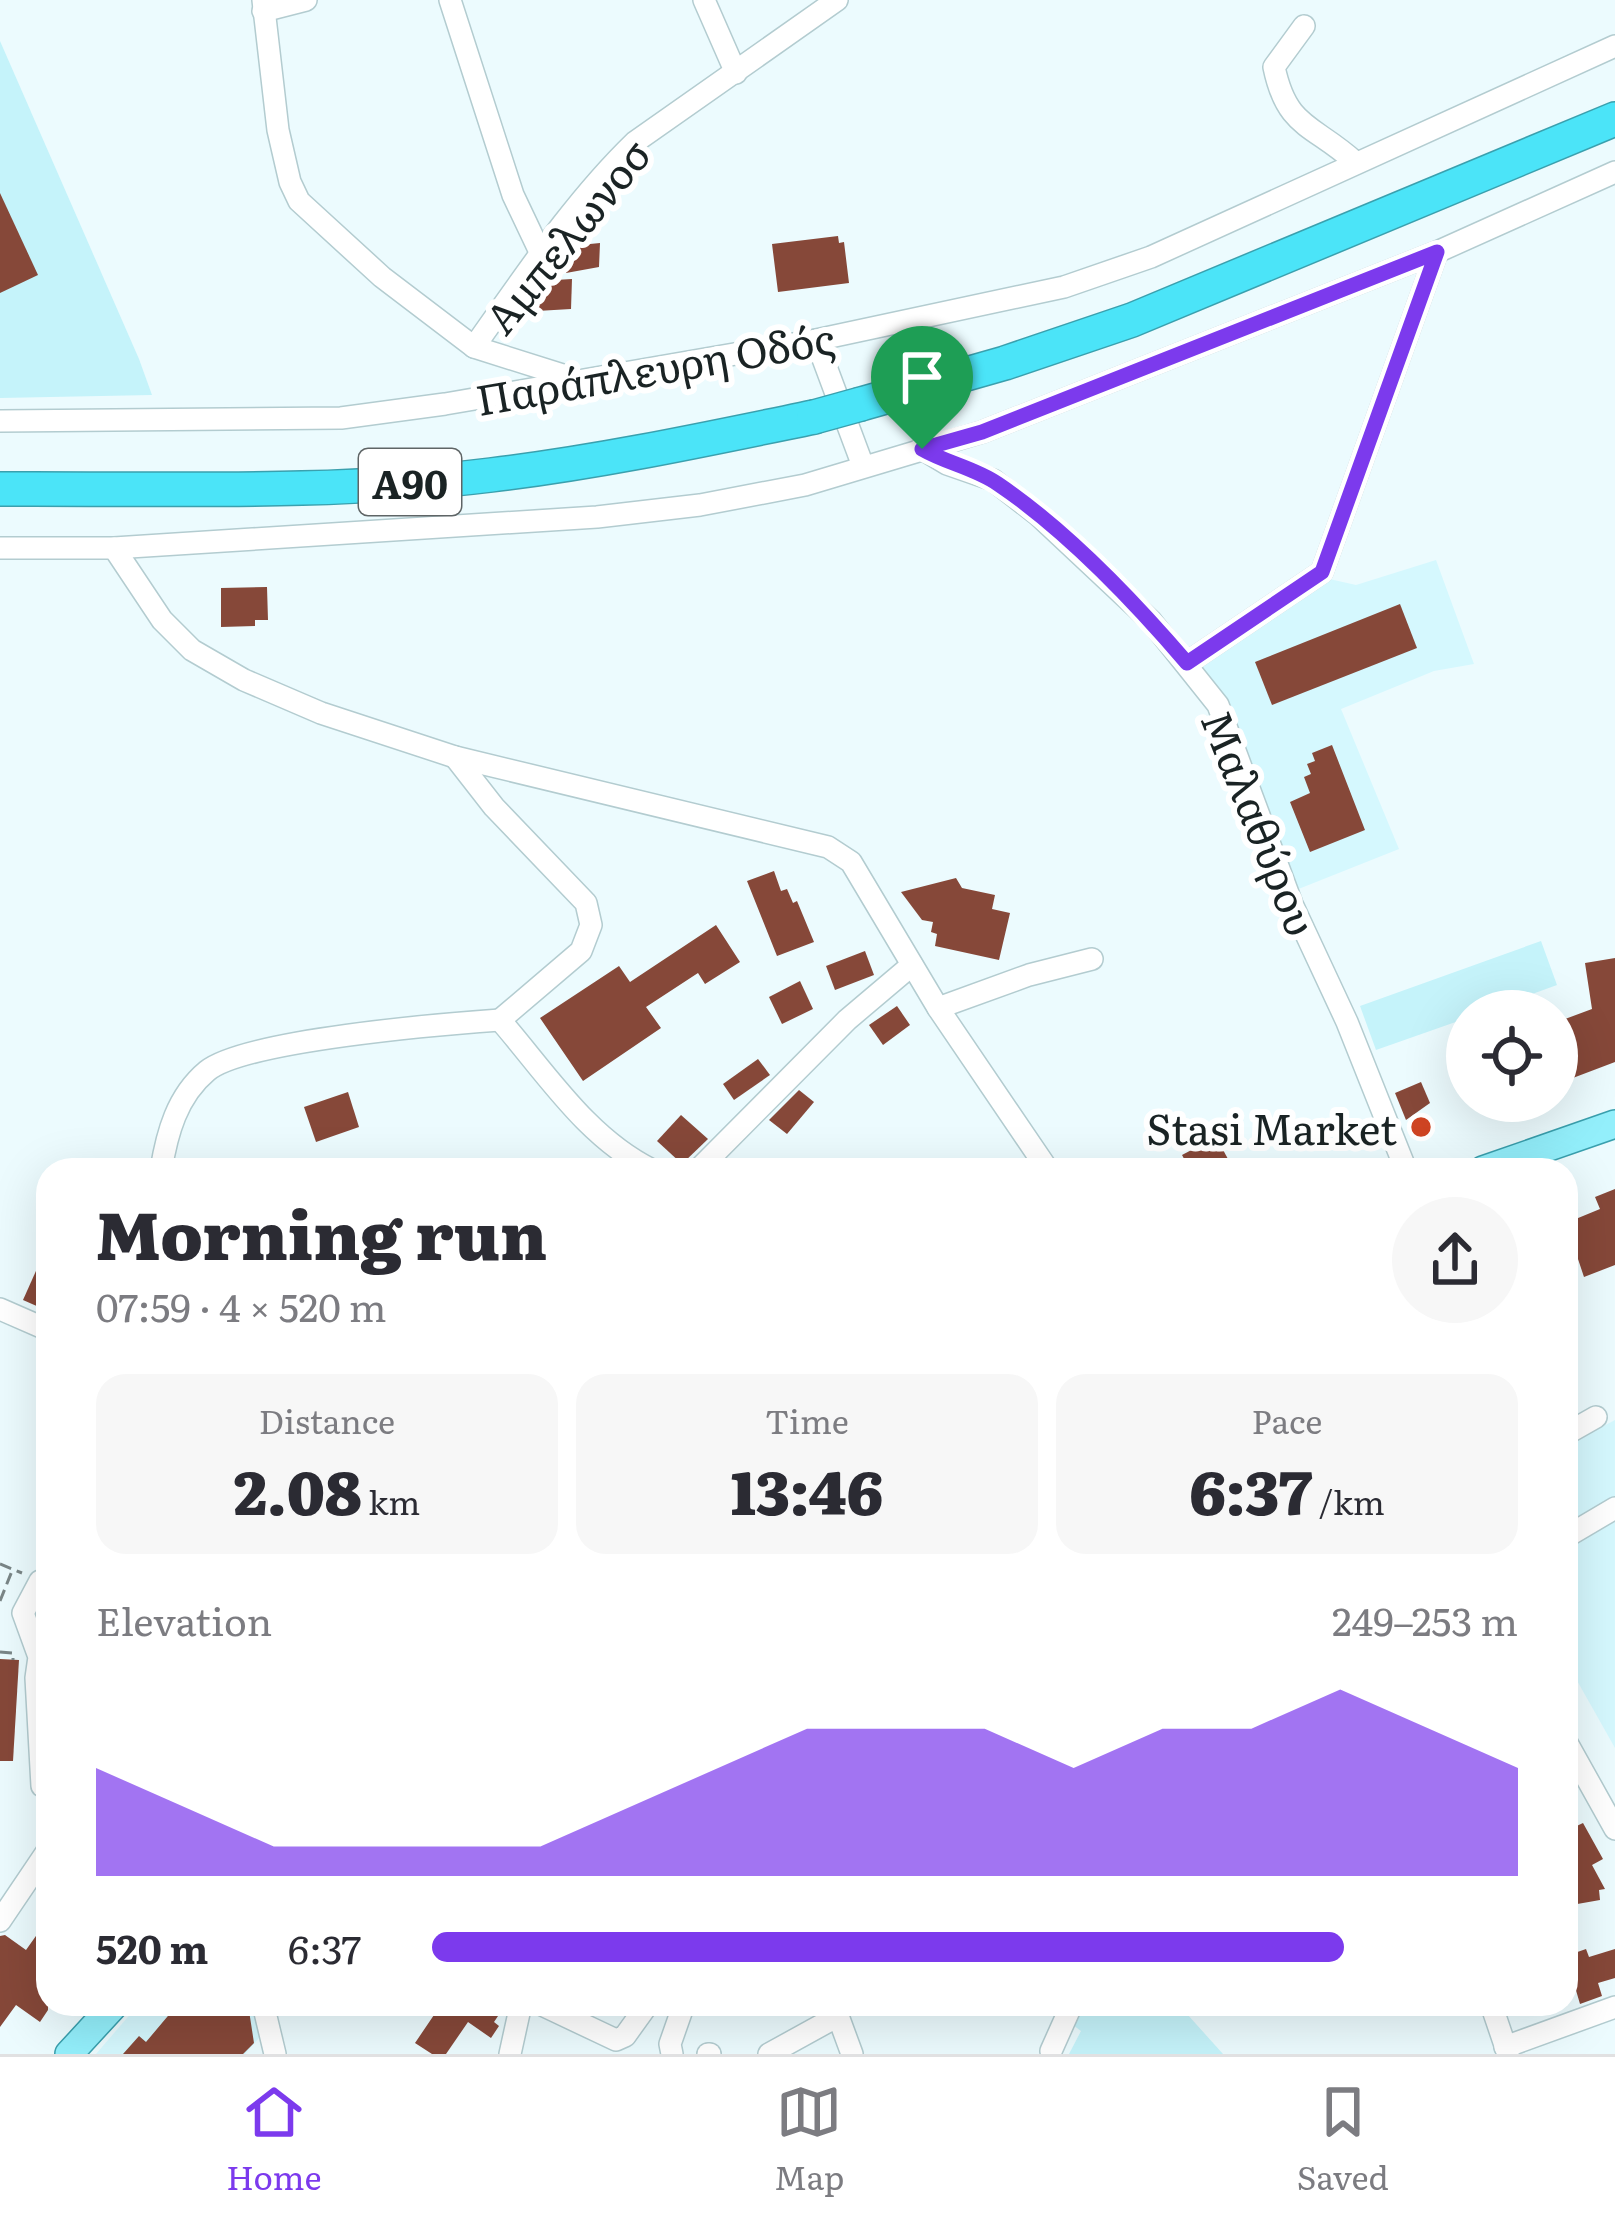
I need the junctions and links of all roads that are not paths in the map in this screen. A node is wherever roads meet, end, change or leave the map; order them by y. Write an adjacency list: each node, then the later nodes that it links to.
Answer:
1 (306, 0): 5 (street)
2 (450, 0): 13 (street)
3 (704, 0): 8 (street)
4 (837, 0): 8 (street, Αμπελωνοσ)
5 (263, 6): 15 (street)
6 (1304, 26): 10 (street)
7 (1615, 46): 10 (street, Παράπλευρη Οδός)
8 (736, 73): 13 (street, Αμπελωνοσ)
9 (1615, 119): 20 (highway, Α90, bridge)
10 (1355, 162): 14 (street, Παράπλευρη Οδός)
11 (1615, 172): 12 (street)
12 (1437, 252): 18 (street); 23 (street)
13 (541, 254): 15 (street, Αμπελωνοσ)
14 (816, 340): 16 (street, Παράπλευρη Οδός); 19 (street)
15 (474, 347): 16 (street)
16 (575, 380): 17 (street, Παράπλευρη Οδός)
17 (1, 420)
18 (922, 449): 19 (street); 23 (street, Μαλαθύρου)
19 (862, 466): 22 (street)
20 (0, 489)
21 (0, 548): 22 (street)
22 (114, 548): 24 (street)
23 (1187, 663): 34 (street, Μαλαθύρου)
24 (455, 757): 26 (street); 28 (street)
25 (1092, 959): 27 (street)
26 (912, 965): 27 (street); 32 (street)
27 (938, 1009): 33 (street)
28 (500, 1020): 30 (street); 31 (street)
29 (1615, 1124): 35 (main road)
30 (164, 1158)
31 (634, 1158)
32 (710, 1158)
33 (1040, 1158)
34 (1401, 1158)
35 (1517, 1158)
36 (0, 1309): 37 (street)
37 (36, 1325)
38 (1596, 1418): 39 (street)
39 (1578, 1428)
40 (1615, 1508): 41 (street)
41 (1578, 1530)
42 (36, 1596): 43 (street)
43 (36, 1649)
44 (1578, 1763): 45 (street)
45 (1615, 1829)
46 (36, 1868): 47 (street)
47 (0, 1921)
48 (1615, 2007): 59 (street)
49 (104, 2016): 61 (main road)
50 (265, 2016): 62 (street)
51 (518, 2016): 63 (street)
52 (565, 2016): 53 (street)
53 (640, 2016)
54 (680, 2016): 64 (street)
55 (827, 2016): 65 (street)
56 (838, 2016): 66 (street)
57 (1067, 2016): 60 (street)
58 (1495, 2016): 59 (street)
59 (1507, 2050)
60 (1051, 2051)
61 (69, 2054)
62 (275, 2054)
63 (510, 2054)
64 (672, 2054)
65 (770, 2054)
66 (852, 2054)

